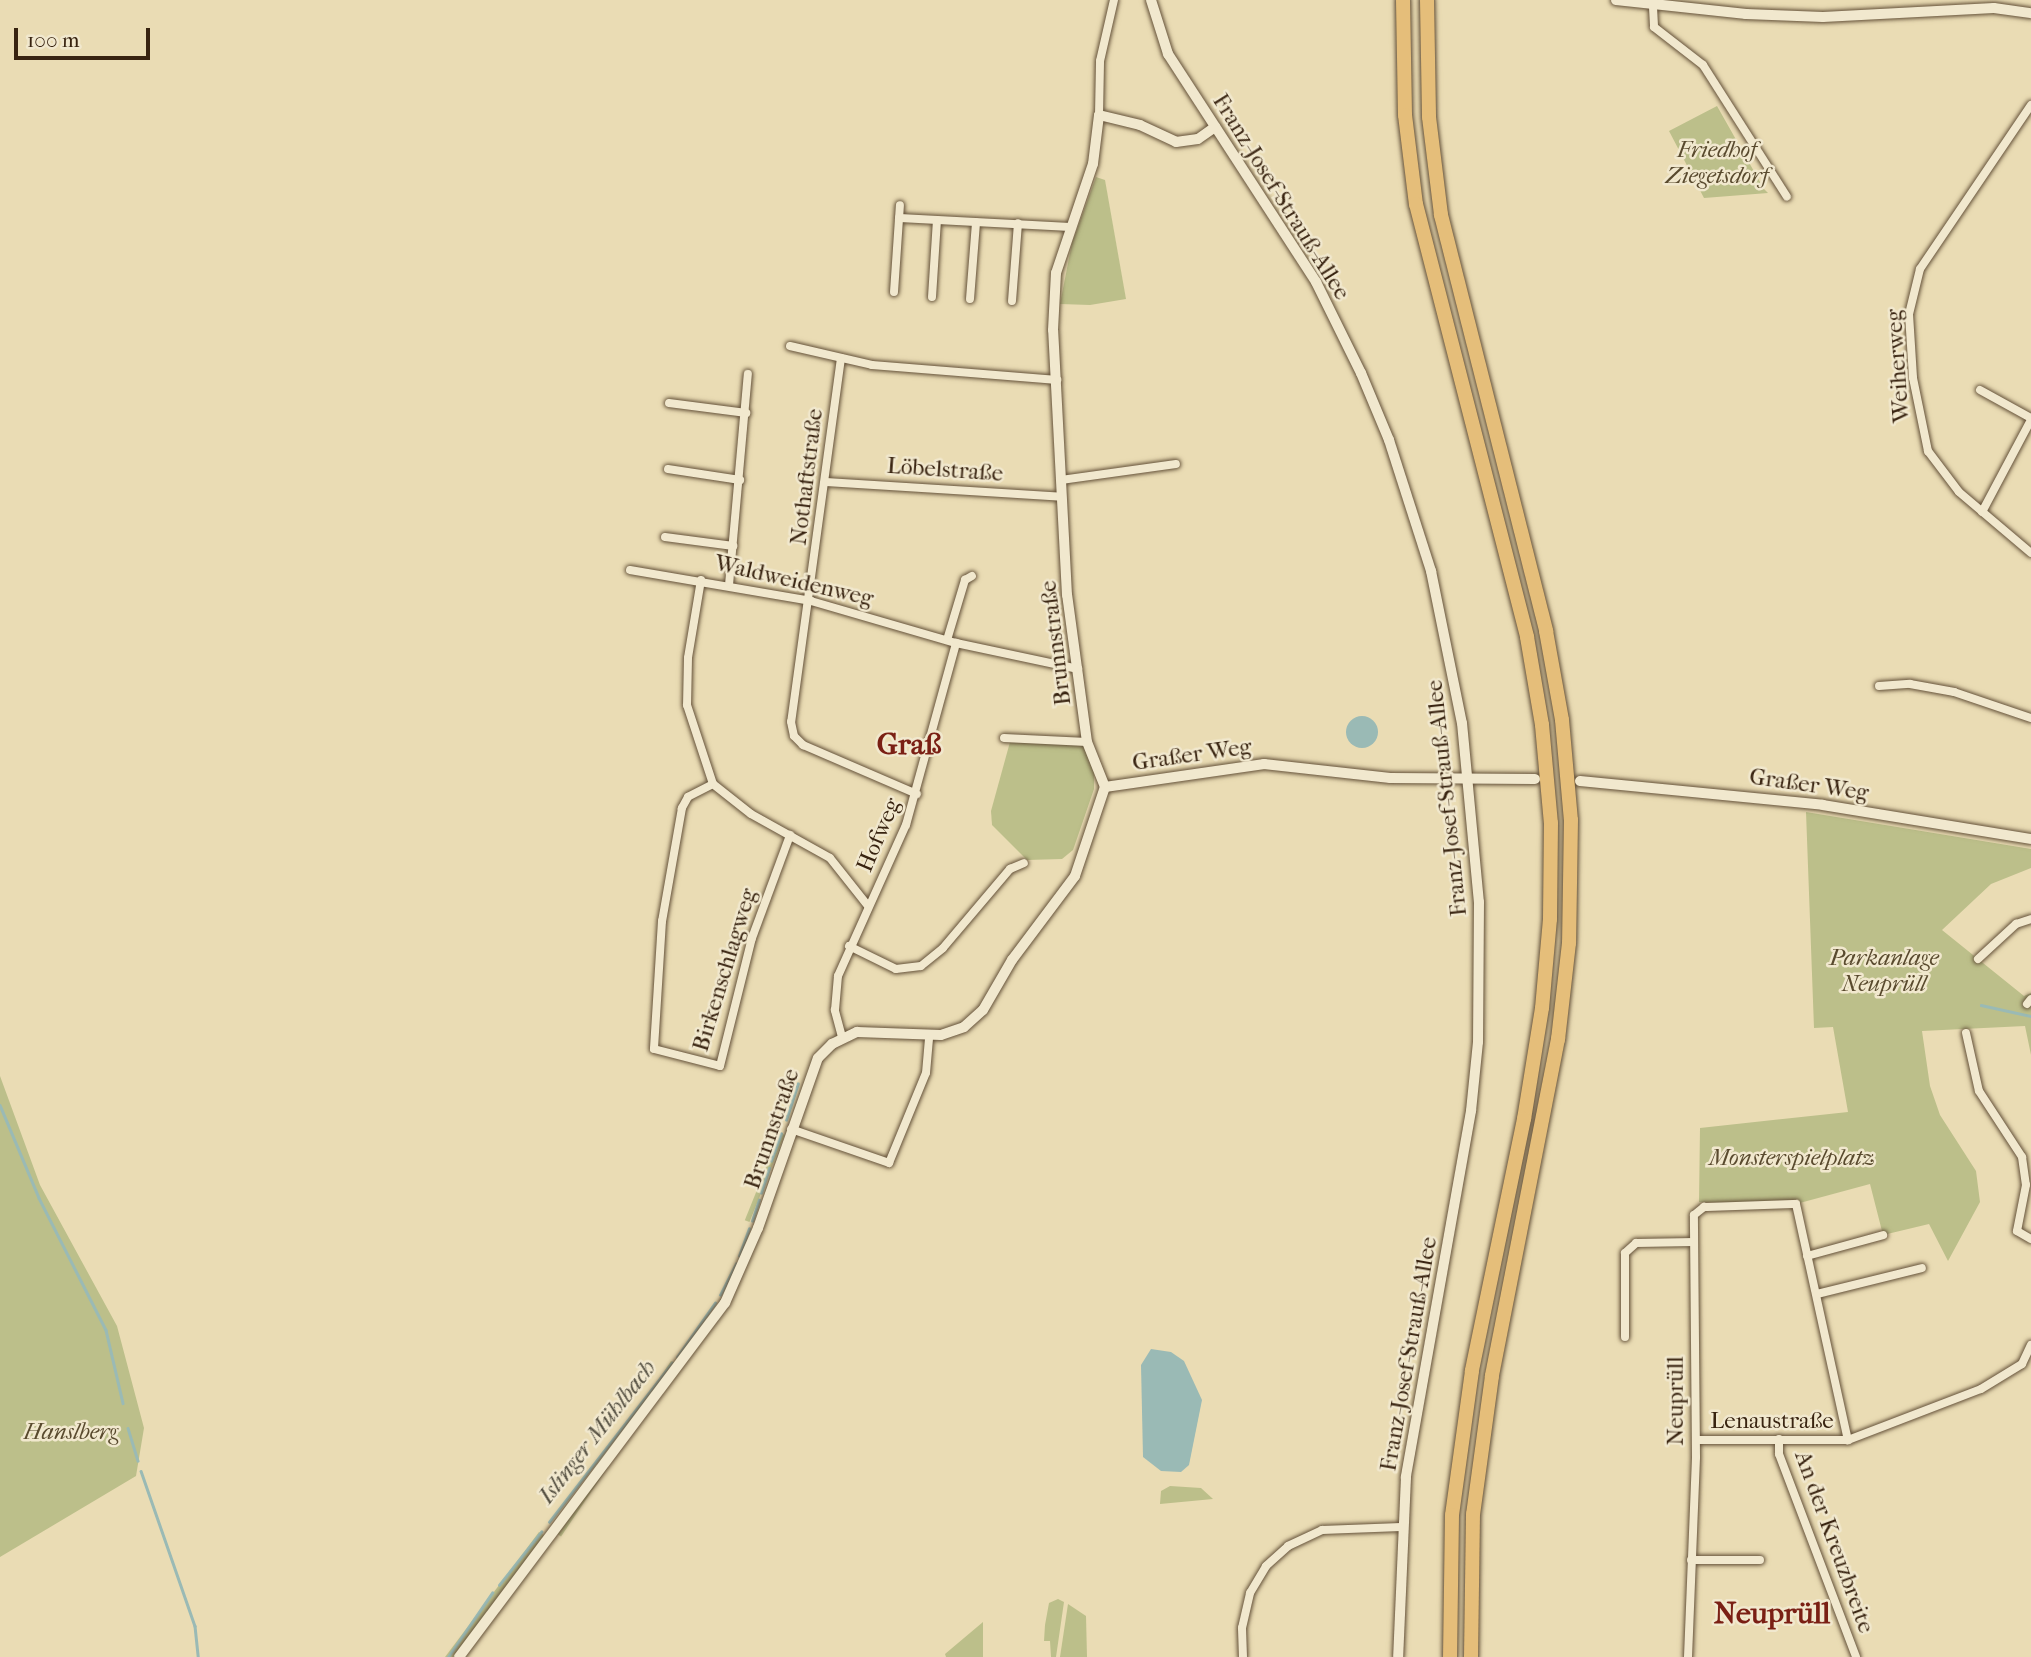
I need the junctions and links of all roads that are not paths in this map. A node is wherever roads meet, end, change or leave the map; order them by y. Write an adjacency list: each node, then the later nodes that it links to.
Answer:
1 (1114, 0): 9 (street, Brunnstraße)
2 (1151, 0): 10 (street, Franz-Josef-Strauß-Allee)
3 (1403, 0): 85 (highway)
4 (1427, 0): 86 (highway)
5 (1616, 0): 6 (street)
6 (1653, 6): 7 (street); 11 (street)
7 (2031, 13)
8 (2031, 105): 36 (street, Weiherweg)
9 (1099, 115): 10 (street); 17 (street, Brunnstraße)
10 (1215, 127): 51 (street, Franz-Josef-Strauß-Allee)
11 (1787, 197)
12 (900, 205): 13 (street)
13 (900, 218): 14 (street); 18 (street)
14 (937, 220): 15 (street); 19 (street)
15 (976, 222): 16 (street); 20 (street)
16 (1018, 223): 17 (street); 21 (street)
17 (1071, 227): 25 (street, Brunnstraße)
18 (894, 292)
19 (932, 297)
20 (970, 299)
21 (1012, 301)
22 (790, 346): 23 (street)
23 (841, 358): 25 (street); 34 (street, Nothaftstraße)
24 (748, 374): 28 (street)
25 (1057, 380): 33 (street, Brunnstraße)
26 (1980, 390): 29 (street)
27 (668, 402): 28 (street)
28 (746, 413): 32 (street)
29 (2031, 419): 36 (street)
30 (1176, 464): 33 (street)
31 (668, 469): 32 (street)
32 (740, 480): 38 (street)
33 (1061, 480): 35 (street, Brunnstraße)
34 (826, 482): 35 (street, Löbelstraße); 44 (street, Nothaftstraße)
35 (1062, 497): 46 (street, Brunnstraße)
36 (1982, 512): 39 (street, Weiherweg)
37 (665, 537): 38 (street)
38 (733, 546): 43 (street)
39 (2031, 553)
40 (630, 570): 42 (street, Waldweidenweg)
41 (972, 576): 45 (street)
42 (701, 580): 43 (street, Waldweidenweg); 54 (street)
43 (729, 585): 44 (street, Waldweidenweg)
44 (811, 601): 45 (street, Waldweidenweg); 56 (street, Nothaftstraße)
45 (951, 641): 46 (street, Waldweidenweg); 56 (street, Hofweg)
46 (1078, 668): 50 (street, Brunnstraße)
47 (1879, 685): 48 (street)
48 (2031, 718)
49 (1004, 738): 50 (street)
50 (1087, 742): 55 (street, Brunnstraße)
51 (1469, 779): 52 (street, Graßer Weg); 55 (street, Graßer Weg); 79 (street, Franz-Josef-Strauß-Allee)
52 (1535, 779)
53 (1580, 781): 58 (street, Graßer Weg)
54 (713, 784): 57 (street); 57 (street, Birkenschlagweg)
55 (1105, 787): 65 (street)
56 (917, 794): 60 (street, Hofweg)
57 (790, 835): 60 (street)
58 (2031, 839)
59 (1024, 863): 62 (street)
60 (868, 905): 62 (street, Hofweg)
61 (2031, 919): 63 (street)
62 (849, 946): 66 (street, Hofweg)
63 (1978, 959)
64 (1966, 1033): 69 (street)
65 (929, 1035): 66 (street); 67 (street)
66 (842, 1037): 67 (street, Brunnstraße)
67 (791, 1129): 82 (street, Brunnstraße)
68 (1883, 1235): 71 (street)
69 (2031, 1239)
70 (1695, 1242): 71 (street, Neuprüll); 74 (street); 77 (street, Neuprüll)
71 (1808, 1256): 73 (street)
72 (1922, 1268): 73 (street)
73 (1817, 1294): 78 (street)
74 (1625, 1337)
75 (2031, 1345): 78 (street)
76 (1779, 1439): 77 (street, Lenaustraße); 78 (street, Lenaustraße); 88 (street, An der Kreuzbreite)
77 (1696, 1440): 80 (street, Neuprüll)
78 (1848, 1440)
79 (1401, 1527): 83 (street); 84 (street, Franz-Josef-Strauß-Allee)
80 (1691, 1560): 81 (street); 87 (street, Neuprüll)
81 (1760, 1560)
82 (459, 1657)
83 (1243, 1657)
84 (1398, 1657)
85 (1450, 1657)
86 (1471, 1657)
87 (1688, 1657)
88 (1856, 1657)

